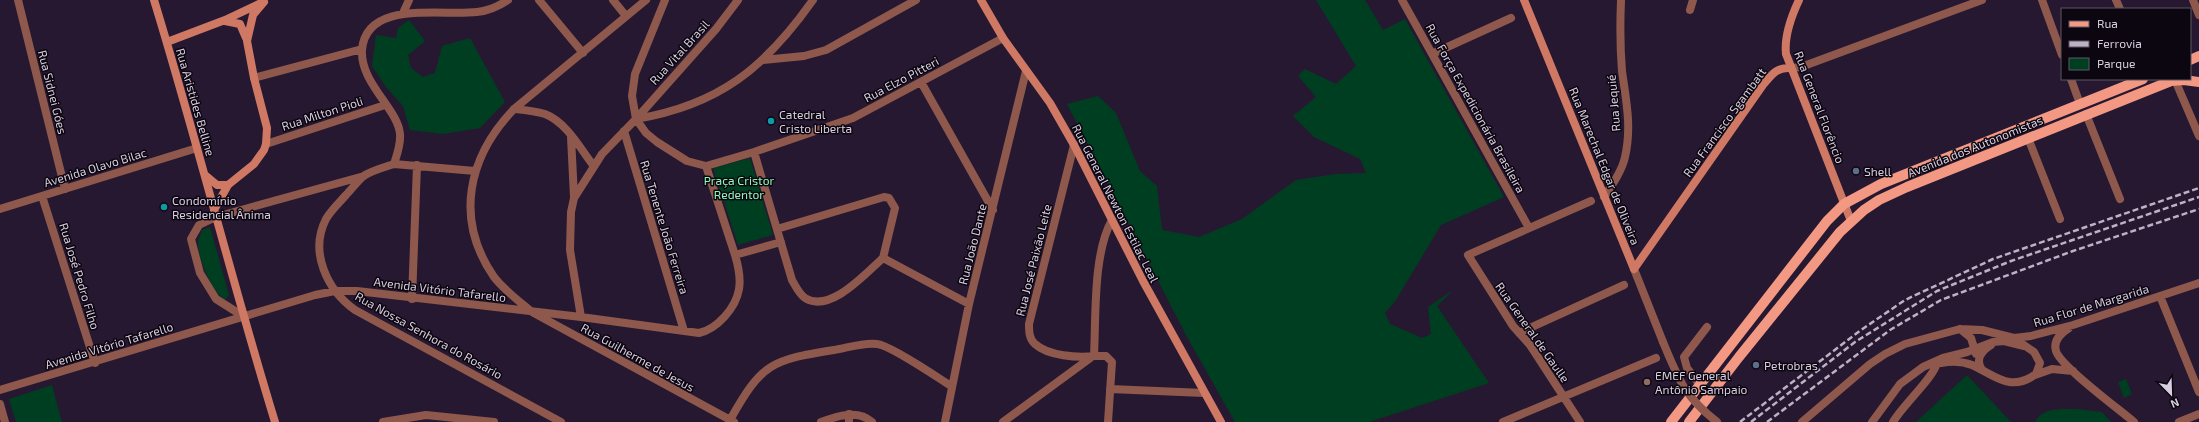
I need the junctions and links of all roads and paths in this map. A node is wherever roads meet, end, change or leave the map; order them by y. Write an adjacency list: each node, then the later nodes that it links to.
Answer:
1 (18, 0): 65 (street, Rua Sidnei Góes)
2 (154, 0): 30 (street, Rua Aristides Belline)
3 (409, 0): 23 (street)
4 (508, 0): 23 (street)
5 (539, 0): 33 (street)
6 (613, 0): 25 (street)
7 (646, 0): 25 (street)
8 (665, 0): 48 (street)
9 (738, 0): 48 (street, Rua Vital Brasil)
10 (812, 0): 35 (street)
11 (916, 0): 35 (street)
12 (981, 0): 28 (street, Rua General Newton Estilac Leal)
13 (1402, 0): 34 (street, Rua Força Expedicionária Brasileira)
14 (1524, 0): 67 (street, Rua Marechal Edgar de Oliveira)
15 (1620, 0): 67 (street, Rua Jequié)
16 (1693, 0): 22 (street)
17 (1982, 0): 36 (street, Rua Francisco Sgambatt)
18 (2042, 0): 32 (street)
19 (2193, 0): 24 (street)
20 (266, 1): 27 (street); 29 (street)
21 (1797, 1): 36 (street, Rua General Florêncio)
22 (1690, 10)
23 (404, 12): 31 (street)
24 (2199, 15)
25 (626, 16): 33 (street)
26 (1511, 18): 34 (street)
27 (225, 20): 29 (street); 30 (street)
28 (1003, 38): 37 (street, Rua General Newton Estilac Leal); 42 (street, Rua Elzo Pitteri)
29 (247, 40): 38 (street)
30 (167, 42): 55 (street, Rua Aristides Belline)
31 (362, 49): 38 (street); 45 (street)
32 (2061, 52)
33 (583, 53): 46 (street)
34 (1432, 54): 78 (street, Rua Força Expedicionária Brasileira)
35 (763, 60): 48 (street)
36 (1791, 68): 71 (street, Rua General Florêncio); 83 (street, Rua Francisco Sgambatt)
37 (1026, 72): 54 (street, Rua General Newton Estilac Leal); 73 (street, Rua João Dante)
38 (254, 78): 53 (street)
39 (2071, 80): 44 (street)
40 (2140, 80): 44 (main road, Avenida dos Autonomistas)
41 (2175, 80): 43 (main road, Avenida dos Autonomistas); 47 (main road, Avenida dos Autonomistas); 50 (street)
42 (921, 82): 56 (street, Rua Elzo Pitteri); 73 (street)
43 (2199, 82)
44 (2080, 104): 71 (main road, Avenida dos Autonomistas)
45 (385, 105): 53 (street, Rua Milton Pioli); 57 (street)
46 (514, 109): 51 (street); 61 (street)
47 (2086, 114): 52 (main road, Avenida dos Autonomistas); 69 (street)
48 (636, 119): 49 (street, Rua Vital Brasil); 60 (street)
49 (624, 131): 59 (street, Rua Vital Brasil); 96 (street, Rua Tenente João Ferreira)
50 (2199, 136)
51 (571, 137): 59 (street); 68 (street)
52 (2028, 138): 75 (street); 77 (main road, Avenida dos Autonomistas)
53 (266, 144): 64 (street)
54 (1074, 145): 76 (street, Rua General Newton Estilac Leal); 102 (street, Rua José Paixão Leite)
55 (197, 148): 62 (street, Rua Aristides Belline); 65 (street, Avenida Olavo Bilac)
56 (754, 152): 60 (street, Rua Elzo Pitteri); 79 (street)
57 (394, 164): 58 (street); 63 (street, Rua Nossa Senhora do Rosário)
58 (417, 165): 61 (street); 88 (street)
59 (593, 165): 68 (street, Rua Vital Brasil)
60 (706, 166): 81 (street, Avenida Vitório Tafarello)
61 (475, 171): 90 (street)
62 (205, 175): 64 (street); 74 (street, Rua Aristides Belline)
63 (364, 176): 74 (street); 86 (street, Rua Nossa Senhora do Rosário)
64 (228, 185): 74 (street)
65 (65, 189): 66 (street, Avenida Olavo Bilac)
66 (42, 196): 72 (street, Avenida Olavo Bilac); 105 (street, Rua José Pedro Filho)
67 (1604, 197): 83 (street, Rua Marechal Edgar de Oliveira)
68 (574, 198): 92 (street)
69 (2120, 199)
70 (1591, 201): 78 (street)
71 (1844, 204): 77 (street, Rua General Florêncio); 110 (main road, Avenida dos Autonomistas)
72 (0, 209)
73 (993, 210): 89 (street, Rua João Dante)
74 (215, 214): 91 (street, Rua Aristides Belline); 91 (street)
75 (2060, 219)
76 (1112, 220): 102 (street); 115 (street, Rua General Newton Estilac Leal)
77 (1851, 221): 135 (main road, Avenida dos Autonomistas)
78 (1529, 228): 97 (street, Rua General de Gaulle)
79 (777, 229): 80 (street); 82 (street)
80 (781, 242): 81 (street); 82 (street)
81 (735, 255): 96 (street, Avenida Vitório Tafarello)
82 (883, 258): 89 (street)
83 (1634, 269): 136 (street, Rua Marechal Edgar de Oliveira, bridge)
84 (2199, 284): 87 (street, Rua Flor de Margarida)
85 (1624, 285): 97 (street)
86 (335, 291): 88 (street, Avenida Vitório Tafarello); 91 (street, Avenida Vitório Tafarello); 125 (street, Rua Nossa Senhora do Rosário)
87 (2160, 296): 93 (street, Rua Flor de Margarida); 114 (street)
88 (412, 299): 90 (street, Avenida Vitório Tafarello)
89 (969, 304): 111 (street, Rua João Dante)
90 (532, 312): 92 (street, Avenida Vitório Tafarello); 120 (street, Rua Guilherme de Jesus)
91 (243, 316): 105 (street, Avenida Vitório Tafarello); 122 (street, Rua Aristides Belline)
92 (581, 317): 96 (street, Avenida Vitório Tafarello)
93 (2073, 325): 98 (street, Rua Flor de Margarida); 108 (street)
94 (1707, 327): 110 (street)
95 (1960, 329): 98 (street, Rua Flor de Margarida); 101 (street); 137 (street, Rua Flor de Margarida)
96 (684, 331)
97 (1519, 333): 116 (street, Rua General de Gaulle)
98 (2014, 338): 99 (street); 100 (street)
99 (2001, 342): 100 (street); 101 (street); 104 (street)
100 (2024, 346): 109 (street)
101 (1975, 349): 104 (street); 106 (street)
102 (1094, 356): 112 (street); 129 (street)
103 (1656, 358): 116 (street)
104 (1978, 361): 107 (street)
105 (95, 362): 113 (street, Avenida Vitório Tafarello)
106 (1934, 364): 107 (street); 138 (street); 139 (street)
107 (1982, 370): 109 (street)
108 (2073, 371): 109 (street); 140 (street)
109 (2034, 375)
110 (1700, 385): 134 (main road, Avenida dos Autonomistas)
111 (951, 386): 120 (street); 128 (street, Rua João Dante)
112 (1110, 389): 115 (street); 130 (street)
113 (0, 390)
114 (2199, 392)
115 (1204, 394): 131 (street, Rua General Newton Estilac Leal)
116 (1564, 397): 132 (street); 133 (street, Rua General de Gaulle)
117 (0, 404): 121 (street)
118 (2199, 414): 141 (street)
119 (849, 418): 126 (street); 127 (street)
120 (732, 421)
121 (5, 422)
122 (275, 422)
123 (383, 422): 124 (street)
124 (494, 422)
125 (561, 422)
126 (821, 422)
127 (872, 422)
128 (945, 422)
129 (1003, 422)
130 (1108, 422)
131 (1220, 422)
132 (1503, 422)
133 (1580, 422)
134 (1670, 422)
135 (1689, 422)
136 (1717, 422)
137 (1802, 422)
138 (1872, 422)
139 (1893, 422)
140 (2134, 422)
141 (2179, 422)

